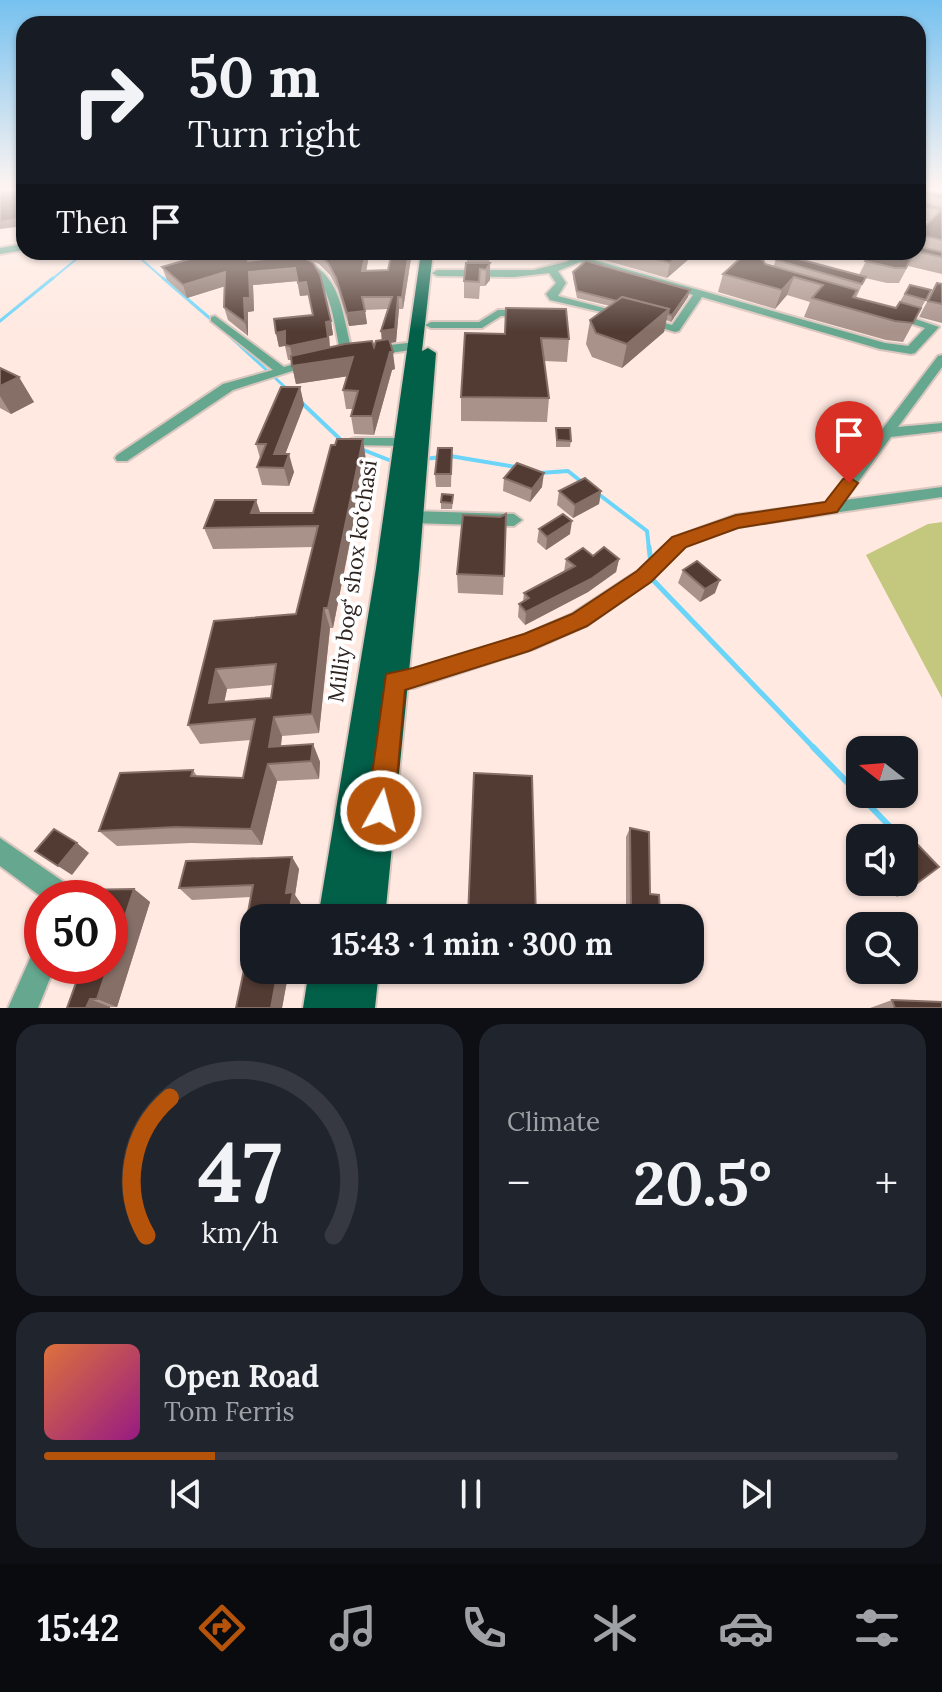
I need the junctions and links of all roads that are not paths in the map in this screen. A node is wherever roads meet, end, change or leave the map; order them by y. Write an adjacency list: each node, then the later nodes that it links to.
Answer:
1 (298, 260): 15 (street)
2 (426, 260): 14 (main road, Milliy bog‘ shox ko‘chasi)
3 (438, 260): 7 (main road, Milliy bog‘ shox ko‘chasi)
4 (577, 260): 6 (street)
5 (583, 260): 8 (street)
6 (553, 271): 7 (street); 8 (street)
7 (437, 273): 12 (main road, Milliy bog‘ shox ko‘chasi)
8 (700, 293): 10 (street)
9 (536, 314): 12 (street)
10 (887, 314)
11 (215, 319): 17 (street)
12 (431, 330): 13 (street); 22 (main road, Milliy bog‘ shox ko‘chasi)
13 (487, 336)
14 (416, 346): 15 (street); 22 (main road, Milliy bog‘ shox ko‘chasi)
15 (347, 355): 17 (street)
16 (942, 359): 18 (street)
17 (274, 373): 23 (street)
18 (937, 383): 20 (street)
19 (942, 427): 20 (street)
20 (887, 433): 25 (street)
21 (356, 442): 22 (street)
22 (408, 456): 26 (main road, Milliy bog‘ shox ko‘chasi); 28 (main road, Milliy bog‘ shox ko‘chasi)
23 (122, 458)
24 (942, 492): 25 (street)
25 (831, 508): 29 (street)
26 (412, 517): 27 (street); 28 (main road, Milliy bog‘ shox ko‘chasi)
27 (514, 520)
28 (398, 568): 29 (main road, Milliy bog‘ shox ko‘chasi)
29 (382, 681): 32 (main road, Milliy bog‘ shox ko‘chasi); 33 (main road, Milliy bog‘ shox ko‘chasi)
30 (0, 851): 31 (street)
31 (40, 880)
32 (338, 904)
33 (369, 904)
34 (33, 984): 37 (street)
35 (325, 984): 38 (main road)
36 (360, 984): 39 (main road)
37 (23, 1008)
38 (321, 1008)
39 (357, 1008)

